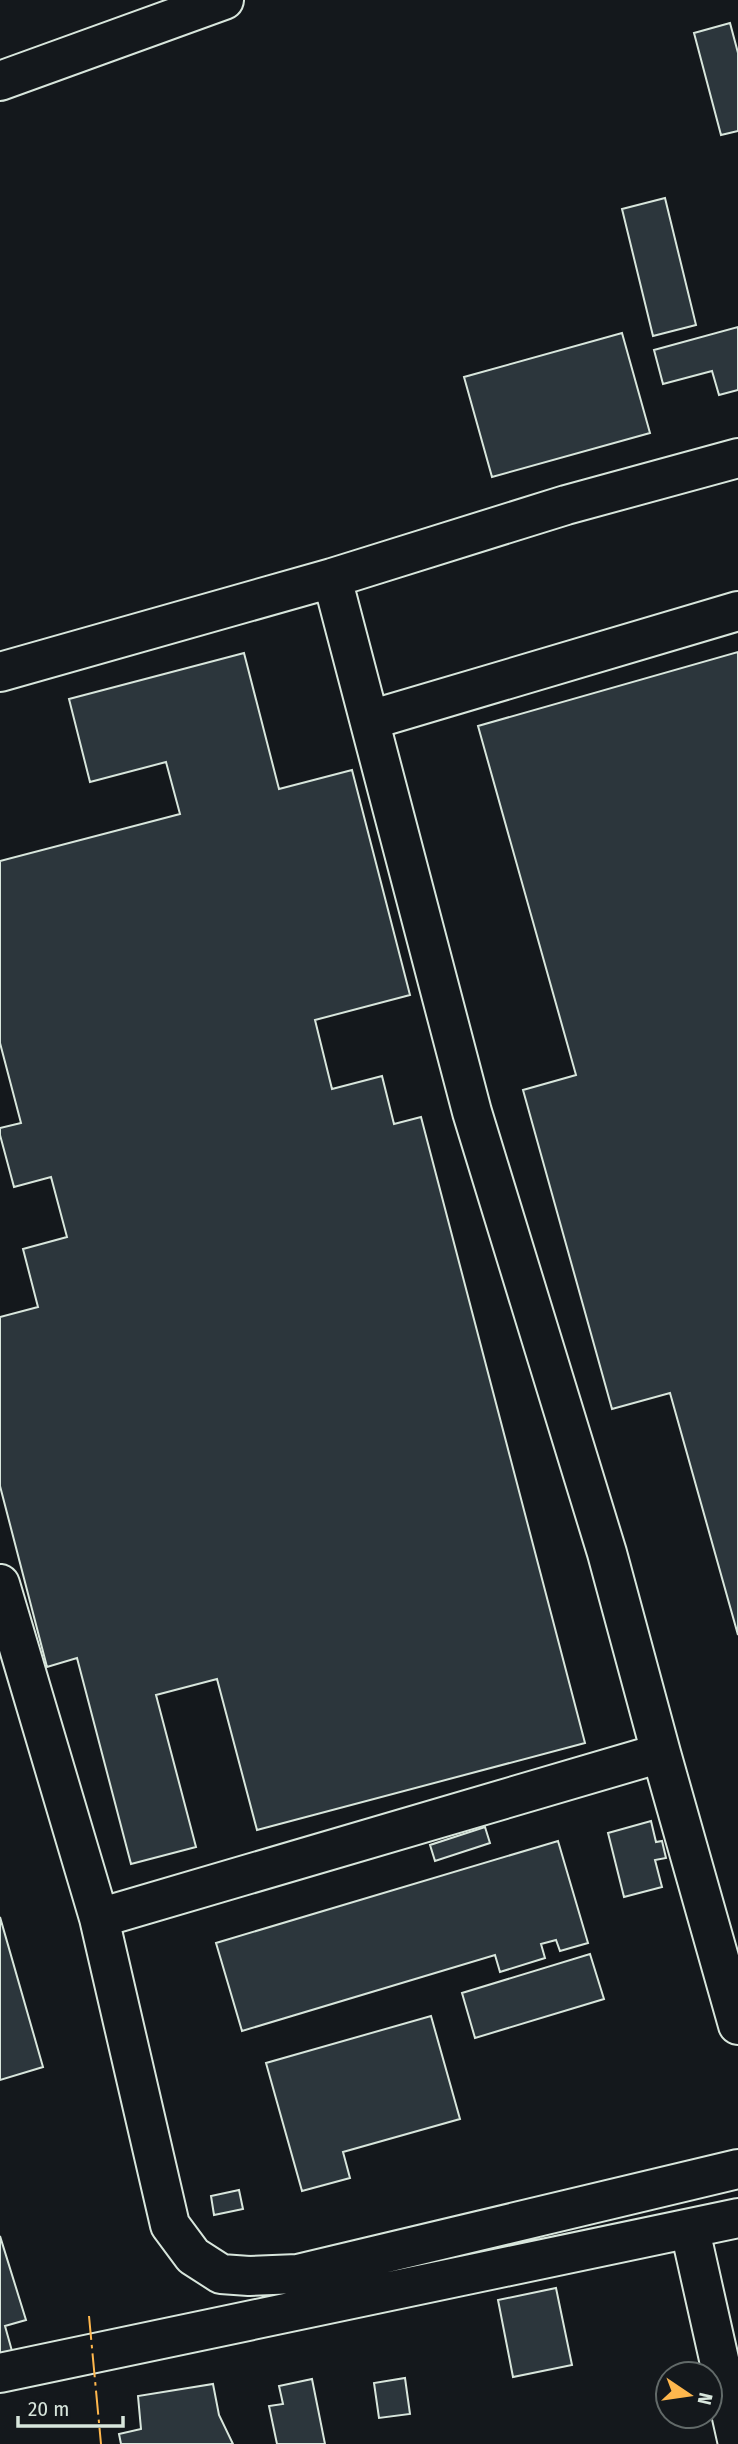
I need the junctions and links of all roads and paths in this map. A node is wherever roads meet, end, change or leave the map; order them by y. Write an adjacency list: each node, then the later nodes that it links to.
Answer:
1 (216, 0): 3 (street)
2 (224, 0): 4 (street)
3 (0, 52)
4 (0, 81)
5 (738, 458): 6 (street)
6 (332, 578): 8 (street); 9 (street)
7 (738, 611): 9 (street)
8 (0, 673)
9 (370, 720): 11 (street)
10 (0, 1584): 12 (street)
11 (660, 1753): 12 (street); 13 (street)
12 (99, 1919): 14 (street)
13 (738, 2025)
14 (738, 2169)
15 (738, 2218): 16 (street)
16 (690, 2230): 17 (street); 18 (street)
17 (0, 2373)
18 (738, 2444)

